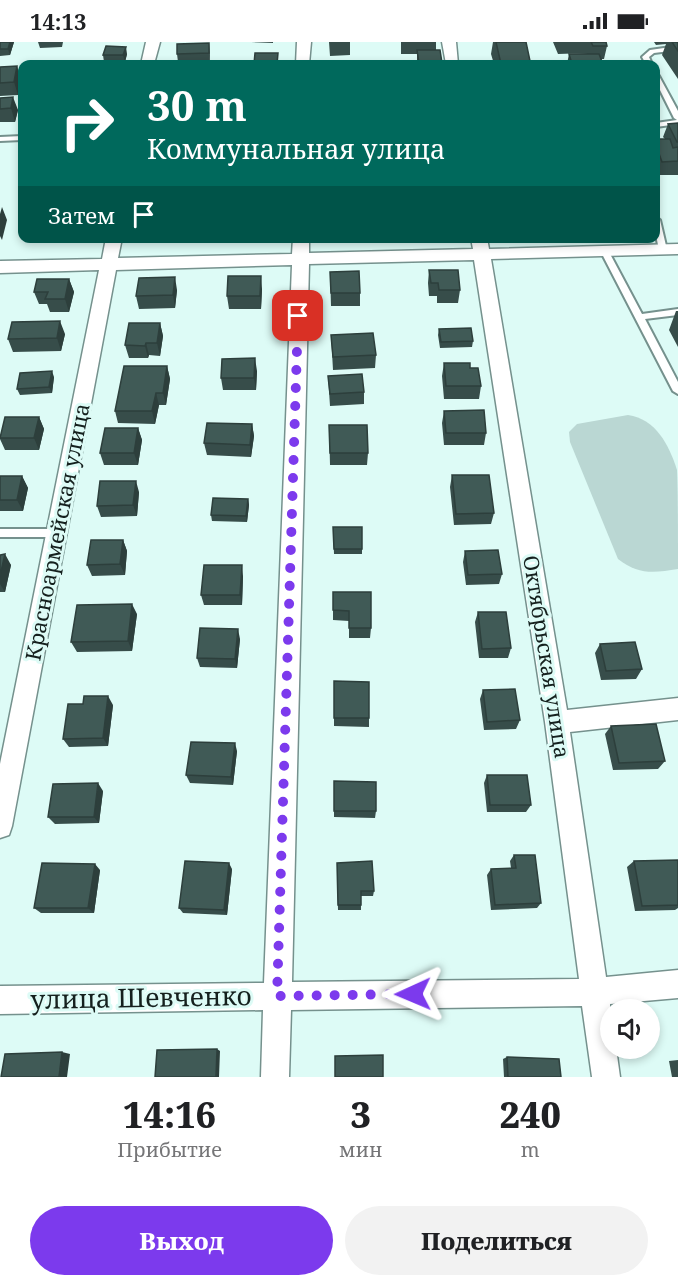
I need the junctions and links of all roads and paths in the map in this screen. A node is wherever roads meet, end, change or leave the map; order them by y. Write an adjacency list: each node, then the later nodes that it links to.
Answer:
1 (153, 42): 7 (street)
2 (304, 42): 8 (street)
3 (449, 42): 9 (street)
4 (646, 42): 6 (lane)
5 (678, 48): 6 (lane)
6 (652, 51): 10 (lane)
7 (149, 60)
8 (303, 60)
9 (451, 60)
10 (647, 60)
11 (660, 84): 12 (lane)
12 (678, 120): 13 (lane)
13 (660, 123)
14 (18, 138): 15 (lane)
15 (0, 139)
16 (660, 228): 20 (lane)
17 (113, 243): 22 (street, Красноармейская улица)
18 (480, 247): 19 (street); 21 (street); 30 (street, Октябрьская улица)
19 (300, 249): 22 (street); 34 (street)
20 (671, 250): 21 (street)
21 (605, 252): 25 (lane)
22 (108, 265): 23 (street); 28 (street, Красноармейская улица)
23 (0, 267)
24 (678, 312): 25 (lane)
25 (640, 317): 26 (lane)
26 (678, 391)
27 (0, 533): 28 (lane)
28 (58, 533): 31 (street, Красноармейская улица)
29 (678, 709): 30 (street)
30 (557, 722): 33 (street, Октябрьская улица)
31 (0, 826)
32 (678, 984): 33 (street, улица Шевченко)
33 (595, 992): 34 (street, улица Шевченко); 37 (street, Октябрьская улица)
34 (277, 996): 35 (street, улица Шевченко); 36 (street)
35 (0, 1000)
36 (275, 1077)
37 (606, 1077)

